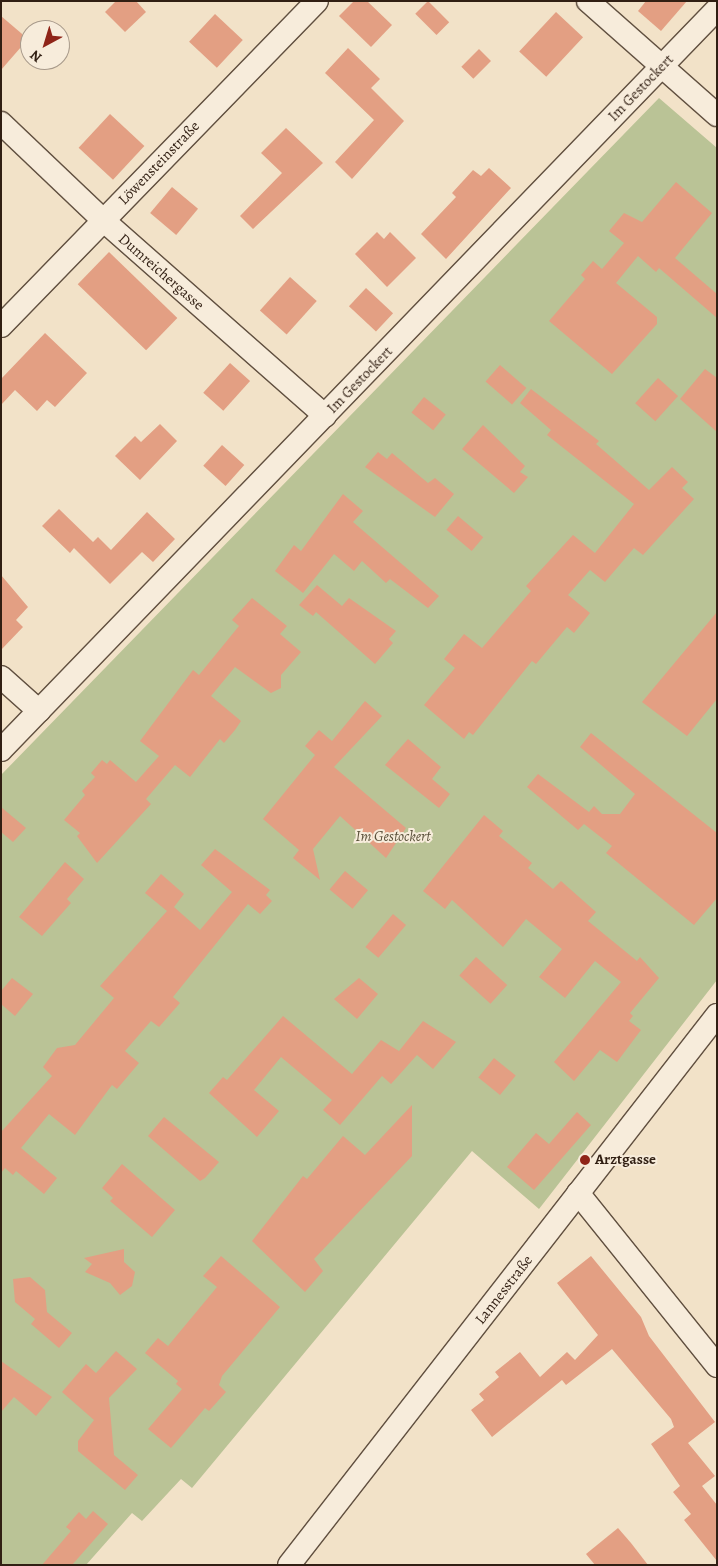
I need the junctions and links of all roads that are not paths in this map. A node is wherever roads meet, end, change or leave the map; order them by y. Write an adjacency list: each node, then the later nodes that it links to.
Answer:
1 (317, 1): 7 (street, Löwensteinstraße)
2 (588, 1): 4 (street)
3 (717, 9): 4 (street, Im Gestockert)
4 (662, 66): 5 (street); 9 (street, Im Gestockert)
5 (717, 115)
6 (1, 123): 7 (street, Dumreichergasse)
7 (103, 220): 8 (street, Löwensteinstraße); 9 (street, Dumreichergasse)
8 (1, 326)
9 (325, 416): 11 (street, Im Gestockert)
10 (1, 677): 11 (street)
11 (39, 711): 12 (street, Im Gestockert)
12 (1, 750)
13 (717, 1014): 14 (street, Lannesstraße)
14 (578, 1193): 15 (street); 16 (street, Lannesstraße)
15 (717, 1366)
16 (289, 1565)

